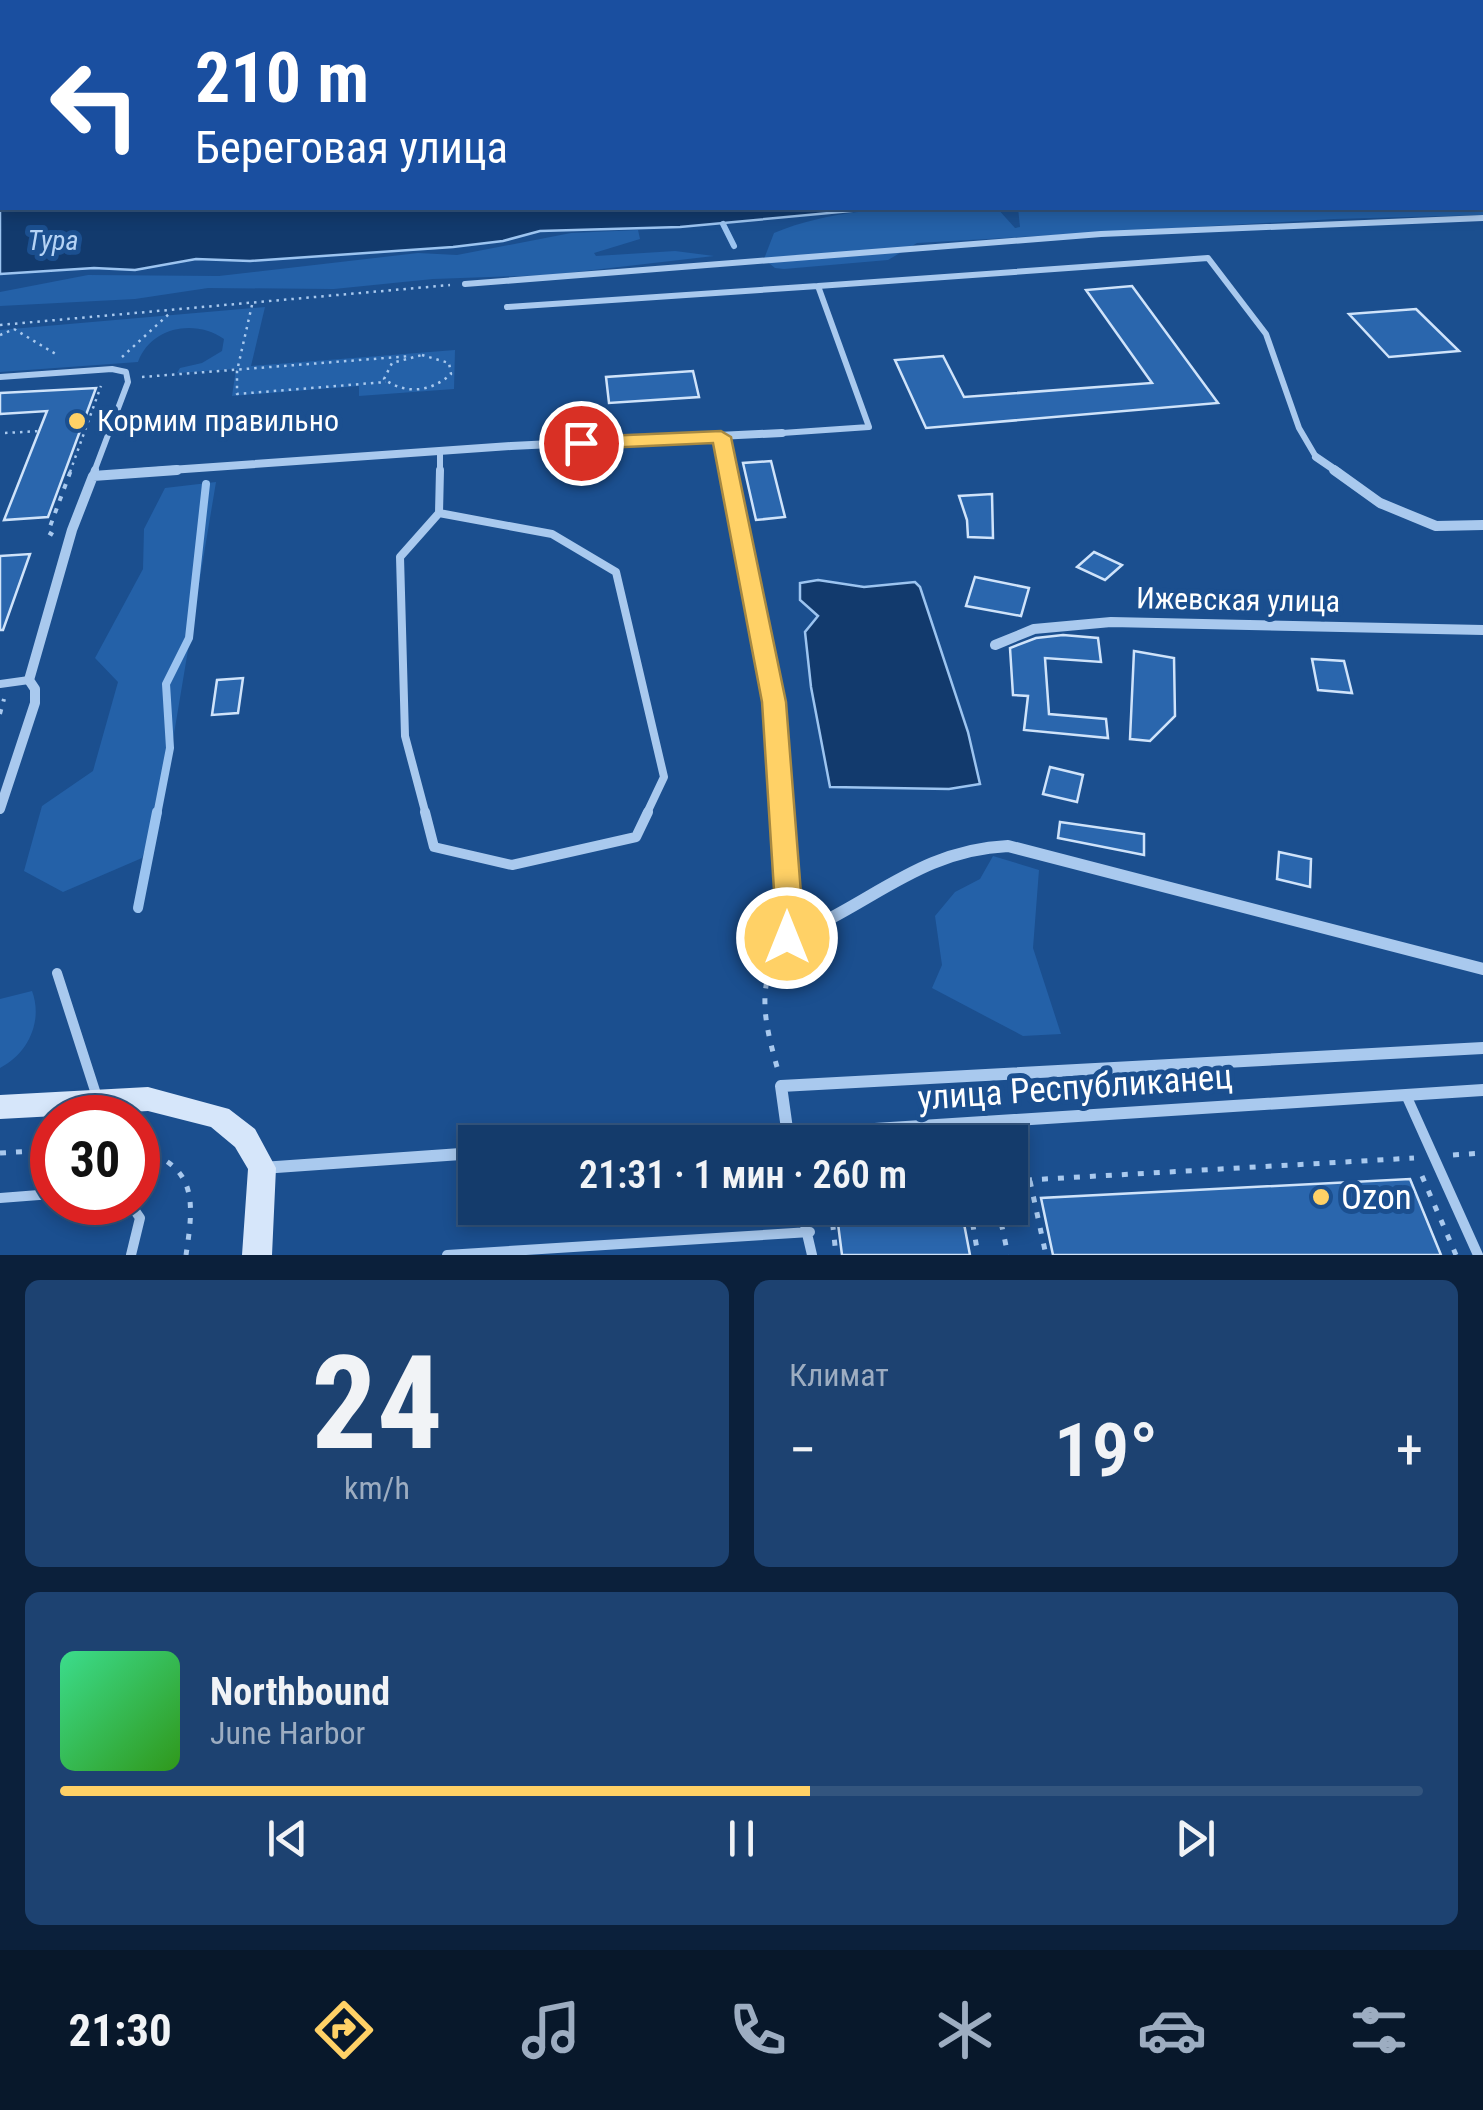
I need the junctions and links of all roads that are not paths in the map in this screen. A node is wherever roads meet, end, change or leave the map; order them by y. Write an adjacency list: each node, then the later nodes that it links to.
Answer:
1 (1483, 218): 2 (lane)
2 (465, 284)
3 (818, 286): 4 (lane); 6 (lane); 9 (lane)
4 (507, 307)
5 (0, 376): 10 (lane)
6 (782, 433): 7 (street)
7 (721, 437): 8 (street); 18 (street)
8 (440, 451): 10 (street); 11 (lane)
9 (1316, 457): 12 (street)
10 (94, 476): 15 (street)
11 (439, 513): 11 (lane)
12 (1483, 525)
13 (1483, 630): 14 (street, Ижевская улица)
14 (995, 645)
15 (29, 680): 16 (lane); 17 (street)
16 (4, 684)
17 (0, 809)
18 (1483, 969)
19 (58, 973): 22 (lane)
20 (1483, 1048): 27 (street)
21 (1483, 1090): 23 (street, улица Республиканец)
22 (96, 1095)
23 (1406, 1095): 28 (street, улица Республиканец); 40 (lane)
24 (160, 1102): 30 (street)
25 (30, 1105): 26 (street)
26 (0, 1107)
27 (787, 1125)
28 (995, 1125)
29 (458, 1153): 30 (street)
30 (262, 1168): 37 (street)
31 (30, 1196): 32 (lane)
32 (0, 1198)
33 (138, 1225): 36 (lane)
34 (807, 1225): 35 (lane)
35 (810, 1232): 38 (lane); 39 (lane)
36 (131, 1255)
37 (257, 1255)
38 (446, 1255)
39 (812, 1255)
40 (1478, 1255)

